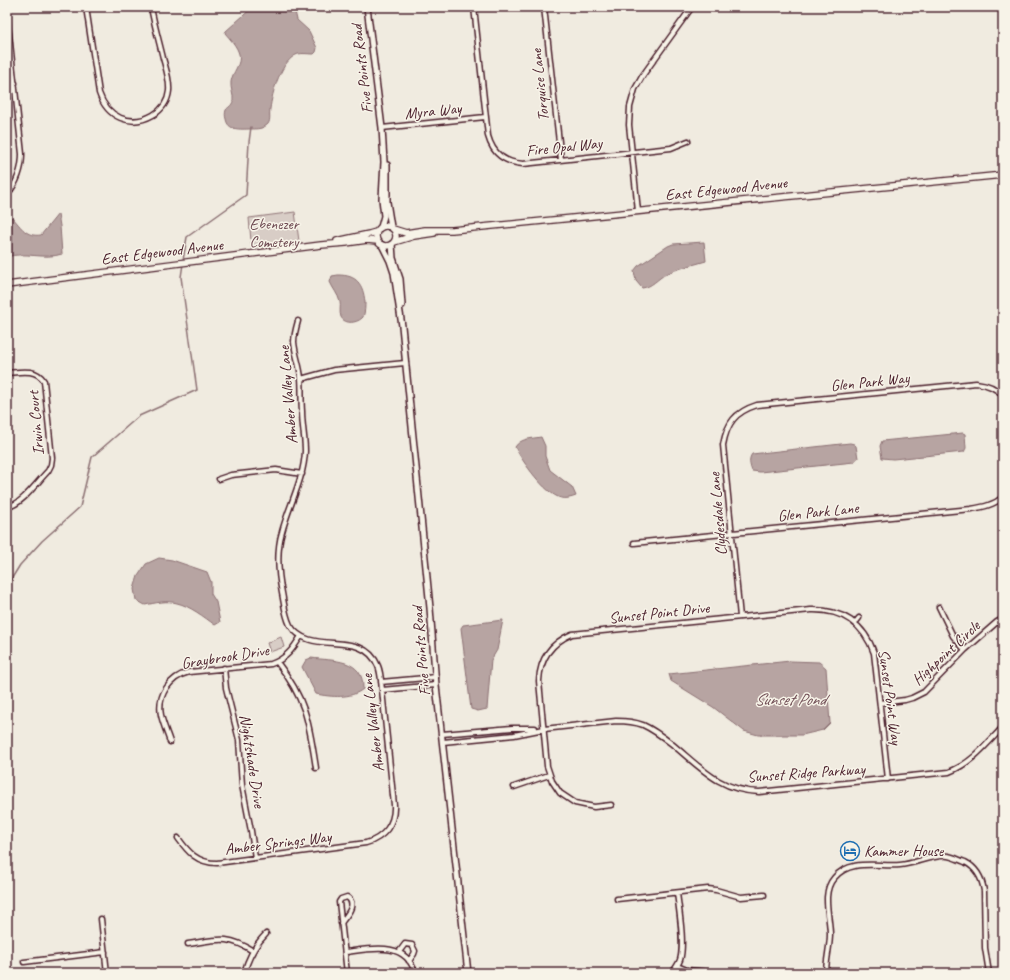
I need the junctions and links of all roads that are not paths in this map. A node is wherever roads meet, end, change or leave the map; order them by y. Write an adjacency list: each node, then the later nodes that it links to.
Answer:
1 (86, 7): 2 (street)
2 (151, 7)
3 (368, 7): 11 (street, Five Points Road)
4 (474, 7): 10 (street, Fire Opal Way)
5 (544, 7): 14 (street, Torquise Lane)
6 (692, 7): 13 (street)
7 (7, 14): 8 (street)
8 (15, 83): 9 (street); 16 (street)
9 (7, 84)
10 (485, 118): 11 (street, Myra Way); 14 (street, Fire Opal Way)
11 (382, 128): 18 (street); 19 (street)
12 (688, 141): 13 (street, Fire Opal Way)
13 (632, 153): 14 (street, Fire Opal Way); 17 (street)
14 (561, 160)
15 (1003, 175): 17 (main road, East Edgewood Avenue)
16 (7, 195)
17 (638, 211): 20 (main road, East Edgewood Avenue)
18 (381, 227): 19 (main road); 21 (main road)
19 (392, 228): 20 (main road, East Edgewood Avenue); 23 (main road)
20 (452, 230): 23 (main road, East Edgewood Avenue)
21 (376, 232): 22 (main road); 24 (main road, East Edgewood Avenue)
22 (377, 241): 24 (main road, East Edgewood Avenue); 25 (main road)
23 (393, 243): 25 (main road); 28 (street)
24 (321, 245): 26 (main road, East Edgewood Avenue)
25 (382, 246): 28 (street)
26 (7, 285)
27 (298, 321): 31 (street, Amber Valley Lane)
28 (402, 326): 29 (street, Five Points Road)
29 (405, 363): 31 (street); 49 (street, Five Points Road)
30 (7, 373): 37 (street, Irwin Court)
31 (301, 379): 34 (street, Amber Valley Lane)
32 (1003, 396): 33 (street, Glen Park Way)
33 (738, 414): 38 (street, Clydesdale Lane)
34 (302, 474): 35 (street); 45 (street, Amber Valley Lane)
35 (219, 479)
36 (1003, 497): 38 (street, Glen Park Lane)
37 (7, 507)
38 (732, 533): 39 (street, Glen Park Lane); 41 (street, Clydesdale Lane)
39 (634, 543)
40 (939, 607): 46 (street)
41 (740, 617): 44 (street, Sunset Point Drive); 55 (street, Sunset Point Drive)
42 (859, 618): 44 (street)
43 (1003, 619): 46 (street, Highpoint Circle)
44 (855, 623): 53 (street, Sunset Point Way)
45 (301, 636): 47 (street, Graybrook Drive); 50 (street, Amber Valley Lane)
46 (966, 650): 53 (street, Highpoint Circle)
47 (277, 662): 48 (street, Graybrook Drive); 59 (street)
48 (224, 668): 57 (street, Graybrook Drive); 66 (street, Nightshade Drive)
49 (436, 677): 50 (street); 51 (street, Five Points Road)
50 (382, 682): 52 (street, Amber Valley Lane)
51 (436, 685): 52 (street); 56 (street, Five Points Road)
52 (382, 690): 64 (street, Amber Valley Lane)
53 (880, 703): 61 (street, Sunset Point Way)
54 (1003, 727): 61 (street, Sunset Ridge Parkway)
55 (544, 729): 56 (street, Sunset Ridge Parkway); 58 (street, Sunset Ridge Parkway); 60 (street, Sunset Point Drive); 61 (street, Sunset Ridge Parkway)
56 (442, 734): 58 (street, Five Points Road)
57 (170, 742)
58 (443, 742): 85 (street, Five Points Road)
59 (316, 768)
60 (549, 775): 62 (street); 63 (street)
61 (888, 779)
62 (514, 787)
63 (611, 805)
64 (387, 829): 66 (street, Amber Springs Way)
65 (178, 838): 66 (street, Amber Springs Way)
66 (254, 858)
67 (677, 893): 68 (street); 69 (street); 80 (street)
68 (764, 895)
69 (617, 899)
70 (101, 919): 75 (street)
71 (341, 923): 71 (street); 76 (street)
72 (266, 934): 74 (street)
73 (188, 944): 74 (street)
74 (253, 951): 82 (street)
75 (104, 952): 79 (street); 81 (street)
76 (345, 952): 77 (street); 83 (street)
77 (399, 952): 78 (street); 78 (street)
78 (409, 961): 84 (street)
79 (24, 962)
80 (677, 966): 86 (street); 87 (street)
81 (107, 973)
82 (244, 973)
83 (347, 973)
84 (415, 973)
85 (468, 973)
86 (672, 973)
87 (721, 973)
88 (826, 973): 89 (street)
89 (989, 973)

